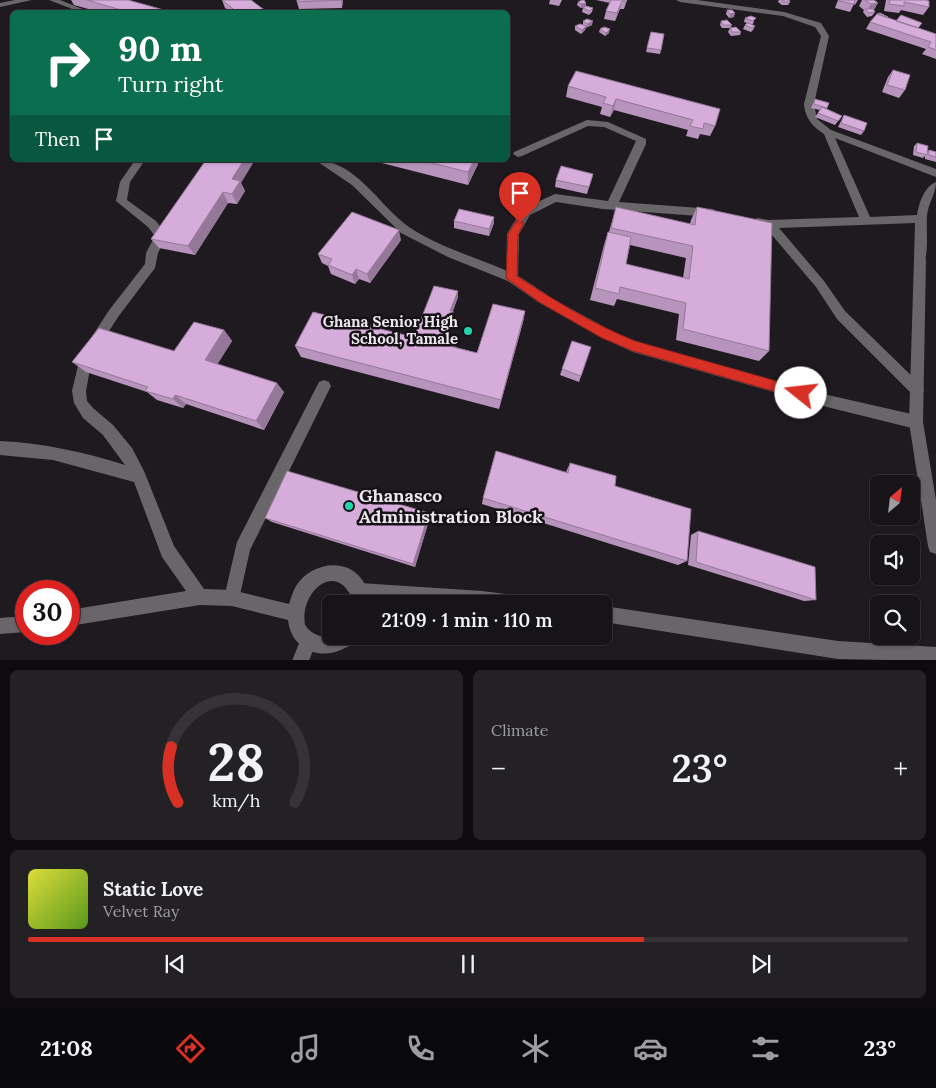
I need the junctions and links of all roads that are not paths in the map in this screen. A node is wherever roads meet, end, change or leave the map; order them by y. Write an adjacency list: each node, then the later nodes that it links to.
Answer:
1 (28, 0): 4 (street)
2 (53, 0): 5 (street)
3 (680, 0): 6 (street)
4 (0, 5)
5 (80, 10)
6 (828, 132): 10 (street); 16 (street)
7 (518, 154): 12 (street)
8 (139, 162): 23 (street)
9 (323, 162): 18 (street)
10 (936, 173)
11 (936, 186): 15 (street)
12 (612, 205): 13 (street); 18 (street)
13 (721, 214)
14 (745, 219): 17 (street)
15 (922, 219): 16 (street); 20 (street)
16 (866, 221): 17 (street)
17 (769, 224): 20 (street)
18 (512, 278): 21 (street)
19 (324, 386): 27 (street)
20 (917, 390): 21 (street)
21 (916, 422): 24 (street)
22 (0, 448): 23 (street)
23 (139, 476): 26 (street)
24 (936, 546)
25 (360, 595): 28 (street)
26 (200, 597): 27 (street); 30 (street)
27 (232, 598): 28 (street)
28 (295, 614): 33 (street)
29 (612, 615): 35 (street)
30 (80, 616)
31 (15, 625): 32 (street)
32 (0, 626)
33 (308, 642): 34 (street); 36 (street)
34 (334, 645)
35 (936, 656)
36 (300, 660)

